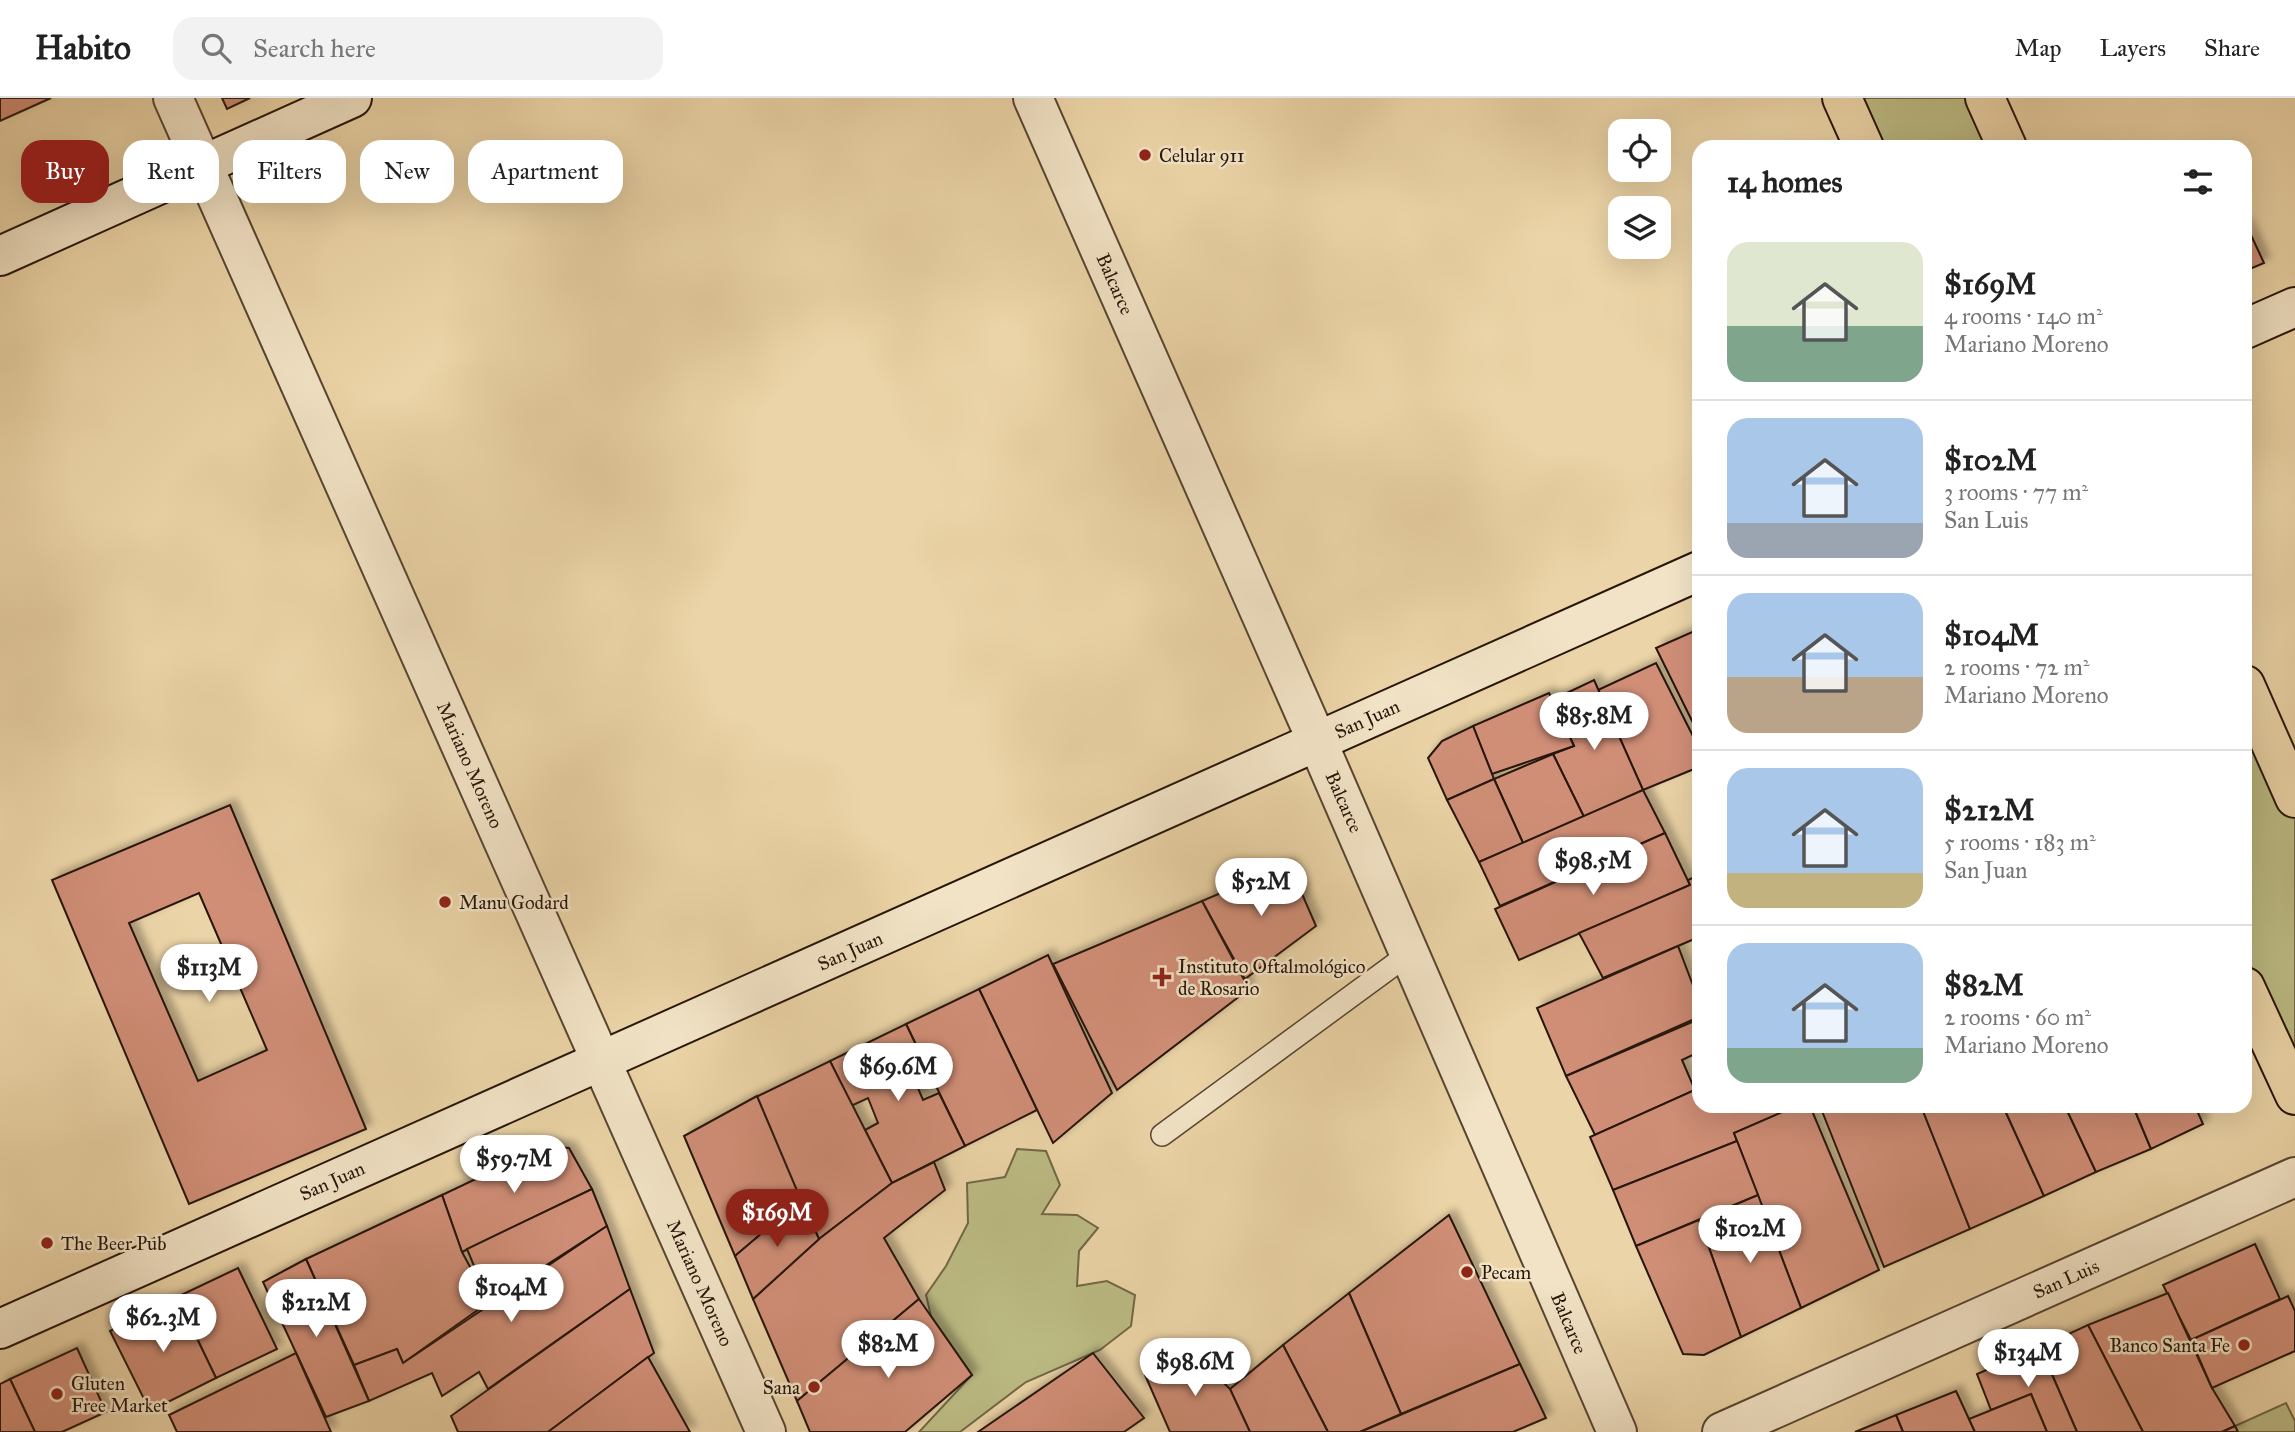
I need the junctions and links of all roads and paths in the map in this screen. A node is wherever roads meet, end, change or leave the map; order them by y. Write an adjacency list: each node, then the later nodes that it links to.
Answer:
1 (173, 98): 6 (street, Mariano Moreno)
2 (352, 98): 9 (street)
3 (1033, 98): 17 (street, Balcarce)
4 (1842, 98): 7 (main road)
5 (1986, 98): 8 (main road)
6 (192, 140)
7 (1861, 140)
8 (2004, 140)
9 (219, 157)
10 (123, 200): 12 (street)
11 (219, 200): 21 (street, Mariano Moreno)
12 (0, 256)
13 (2295, 307): 14 (street)
14 (2252, 326)
15 (1692, 574): 17 (street, San Juan)
16 (2252, 701): 18 (main road)
17 (1317, 741): 19 (street, Balcarce); 21 (street, San Juan)
18 (2295, 798)
19 (1410, 953): 23 (lane); 27 (street, Balcarce)
20 (2252, 1002): 22 (main road)
21 (601, 1061): 25 (street, San Juan); 26 (street, Mariano Moreno)
22 (2295, 1095)
23 (1162, 1135)
24 (2295, 1177): 28 (street, San Luis)
25 (0, 1329)
26 (766, 1432)
27 (1617, 1432)
28 (1722, 1432)

